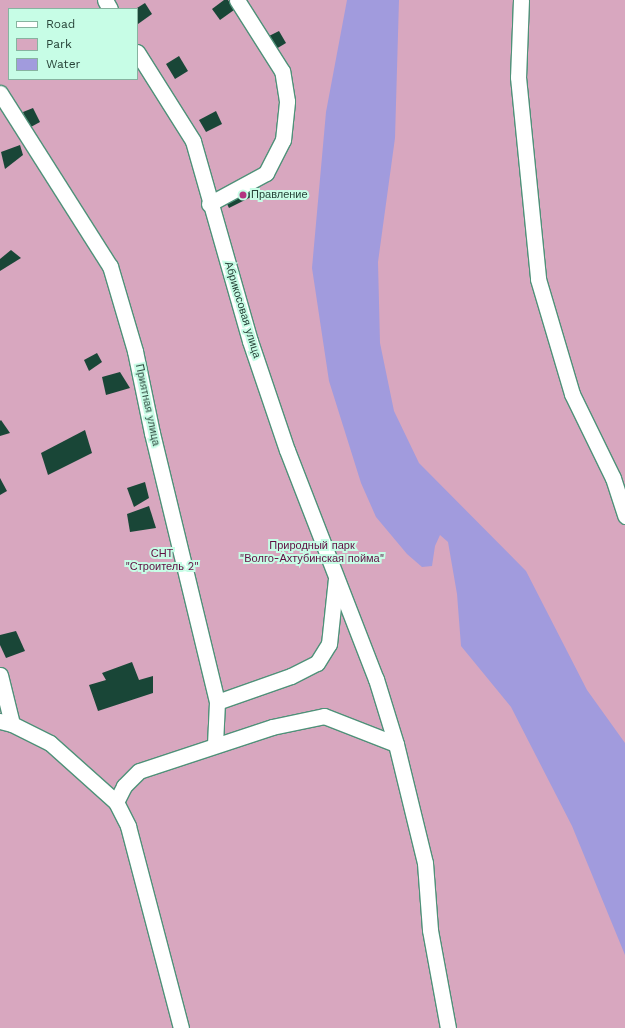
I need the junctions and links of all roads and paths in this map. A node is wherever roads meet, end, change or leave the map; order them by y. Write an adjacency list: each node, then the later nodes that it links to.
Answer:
1 (237, 0): 5 (street)
2 (521, 0): 6 (street)
3 (138, 54): 5 (street, Абрикосовая улица)
4 (0, 93): 9 (street, Приятная улица)
5 (209, 204): 7 (street, Абрикосовая улица)
6 (625, 516)
7 (336, 574): 9 (street); 11 (street, Абрикосовая улица)
8 (0, 675): 10 (street)
9 (217, 702): 12 (street, Приятная улица)
10 (6, 723): 13 (street)
11 (396, 744): 12 (street); 15 (street, Абрикосовая улица)
12 (215, 745): 13 (street)
13 (116, 802): 14 (street)
14 (181, 1028)
15 (448, 1028)

